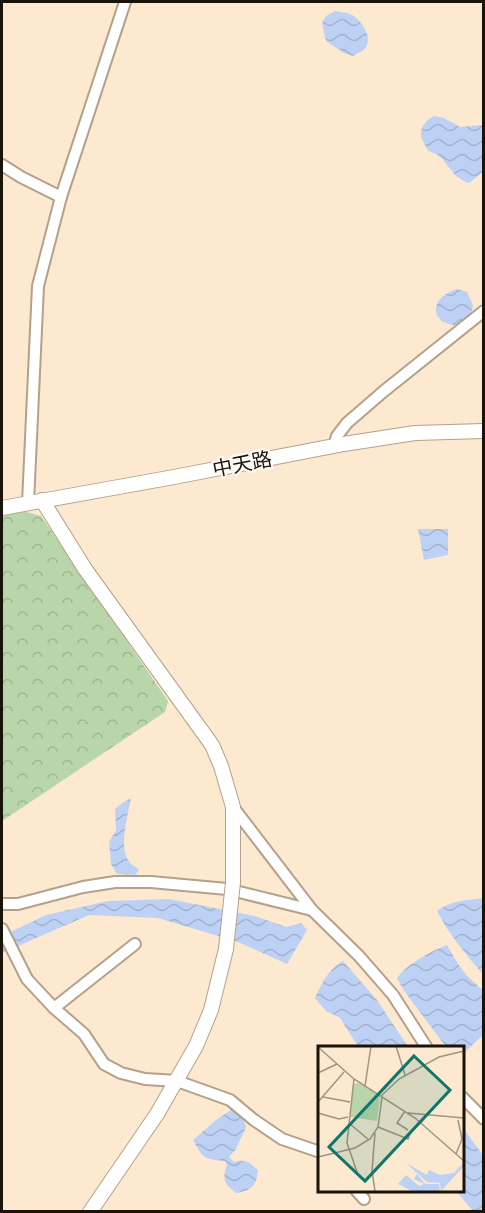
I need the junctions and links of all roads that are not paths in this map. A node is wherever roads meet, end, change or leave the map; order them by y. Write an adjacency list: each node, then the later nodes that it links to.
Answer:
1 (125, 2): 3 (street)
2 (2, 165): 3 (street)
3 (61, 197): 7 (street)
4 (483, 311): 6 (street)
5 (483, 431): 6 (main road, 中天路)
6 (334, 446): 7 (main road, 中天路)
7 (35, 502): 8 (main road, 中天路); 9 (main road)
8 (2, 508)
9 (233, 807): 11 (street); 16 (main road, bridge)
10 (2, 904): 11 (street)
11 (312, 910): 15 (street)
12 (2, 929): 14 (street)
13 (135, 945): 14 (street)
14 (54, 1008): 16 (street)
15 (426, 1046)
16 (177, 1081): 19 (street); 20 (main road)
17 (464, 1099): 18 (street)
18 (483, 1119)
19 (318, 1151)
20 (90, 1212)

